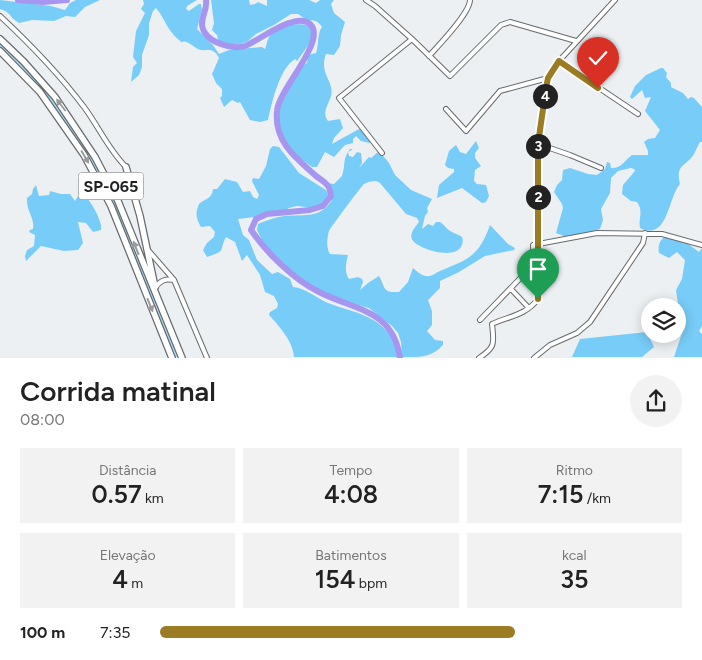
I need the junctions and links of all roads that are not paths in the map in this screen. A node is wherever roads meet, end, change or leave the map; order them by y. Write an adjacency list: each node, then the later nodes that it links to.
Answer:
1 (366, 0): 6 (street)
2 (470, 0): 9 (street)
3 (615, 0): 7 (street)
4 (0, 16): 16 (street)
5 (0, 39): 26 (highway, SP-065, one-way to 5)
6 (412, 39): 9 (street); 15 (street)
7 (576, 41): 9 (street); 10 (street)
8 (0, 51): 28 (highway, SP-065, one-way to 28)
9 (429, 56)
10 (559, 61): 11 (street); 13 (street)
11 (548, 78): 12 (street); 14 (street)
12 (446, 109)
13 (638, 114)
14 (538, 144): 17 (street); 19 (street)
15 (382, 153)
16 (126, 167): 21 (highway)
17 (601, 168)
18 (645, 233): 19 (street); 20 (street); 32 (street)
19 (535, 244): 24 (street); 31 (street)
20 (702, 245)
21 (147, 248): 22 (street); 23 (highway)
22 (174, 280): 23 (street); 30 (street)
23 (155, 288): 26 (highway)
24 (511, 289): 25 (street); 27 (street)
25 (527, 306)
26 (164, 315): 29 (highway, SP-065)
27 (480, 320)
28 (172, 358)
29 (182, 358)
30 (207, 358)
31 (479, 358)
32 (534, 358)

